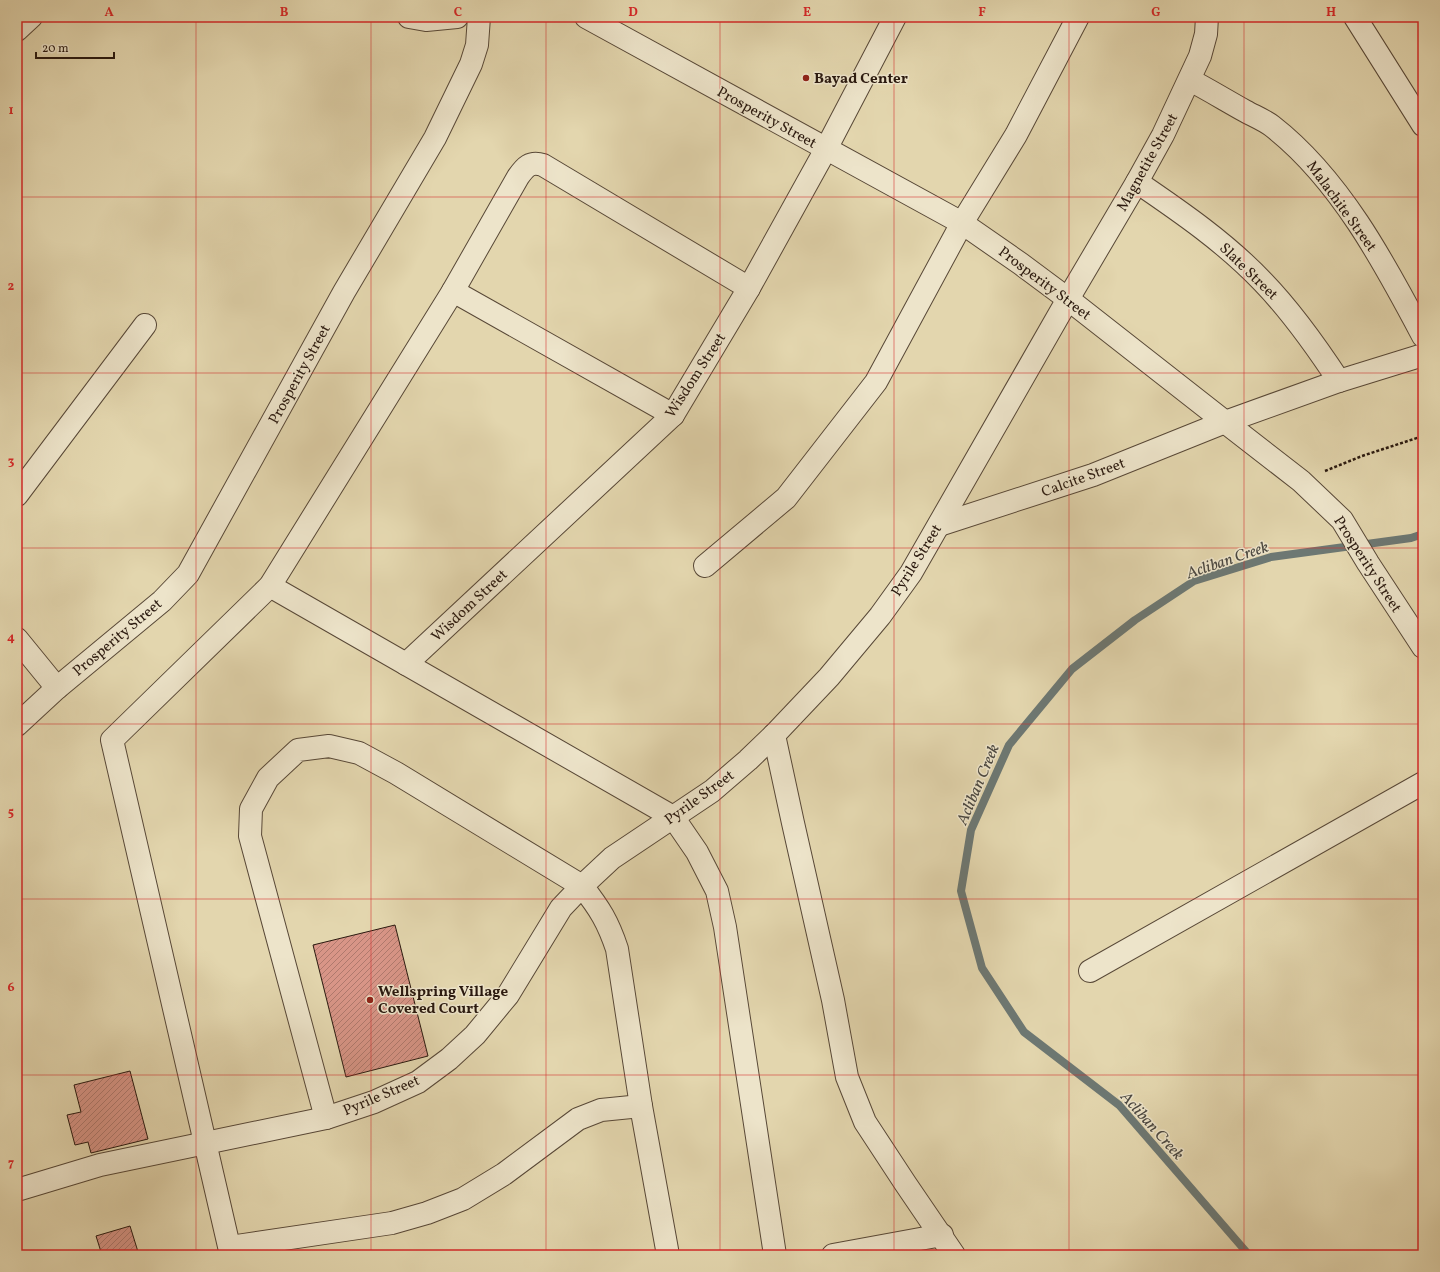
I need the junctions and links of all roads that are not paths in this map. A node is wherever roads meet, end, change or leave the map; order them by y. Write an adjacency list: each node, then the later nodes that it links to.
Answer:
1 (31, 17): 10 (street)
2 (409, 17): 3 (street)
3 (457, 17)
4 (479, 17): 32 (street, Prosperity Street)
5 (586, 17): 13 (street, Prosperity Street)
6 (894, 17): 13 (street, Wisdom Street)
7 (1078, 17): 15 (street)
8 (1207, 17): 11 (street, Magnetite Street)
9 (1355, 17): 12 (street)
10 (17, 30)
11 (1190, 80): 14 (street, Magnetite Street); 20 (street, Malachite Street)
12 (1423, 125)
13 (826, 149): 15 (street, Prosperity Street); 16 (street, Wisdom Street)
14 (1137, 182): 18 (street, Magnetite Street); 22 (street, Slate Street)
15 (962, 223): 18 (street, Prosperity Street); 27 (street)
16 (749, 288): 17 (street); 23 (street, Wisdom Street)
17 (453, 291): 23 (street); 28 (street)
18 (1068, 299): 24 (street, Prosperity Street); 26 (street, Pyrile Street)
19 (145, 325): 25 (street)
20 (1423, 336)
21 (1423, 355): 22 (street, Calcite Street)
22 (1339, 381): 24 (street, Calcite Street)
23 (673, 415): 31 (street, Wisdom Street)
24 (1224, 422): 26 (street, Calcite Street); 30 (street, Prosperity Street)
25 (17, 495)
26 (939, 526): 34 (street, Pyrile Street)
27 (705, 566)
28 (270, 586): 31 (street); 41 (street)
29 (17, 639): 32 (street)
30 (1423, 647)
31 (406, 664): 36 (street)
32 (57, 688): 33 (street, Prosperity Street)
33 (17, 725)
34 (774, 735): 36 (street, Pyrile Street); 43 (street)
35 (1423, 783): 38 (street)
36 (673, 817): 37 (street, Pyrile Street); 46 (street)
37 (582, 886): 39 (street); 40 (street, Pyrile Street); 40 (street)
38 (1090, 971)
39 (641, 1106): 44 (street); 45 (street)
40 (326, 1118): 41 (street, Pyrile Street)
41 (206, 1144): 42 (street, Pyrile Street); 44 (street)
42 (17, 1190)
43 (942, 1236): 47 (street); 48 (street)
44 (231, 1251)
45 (668, 1255)
46 (775, 1255)
47 (833, 1255)
48 (954, 1255)

